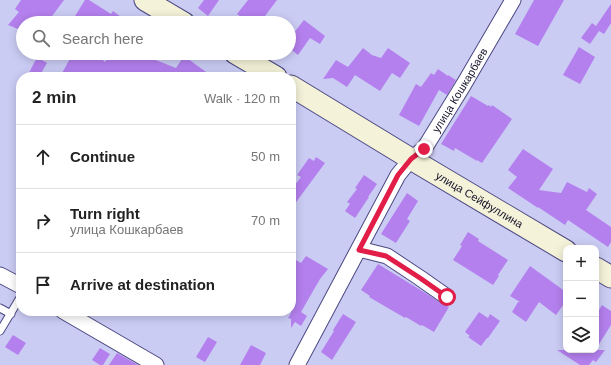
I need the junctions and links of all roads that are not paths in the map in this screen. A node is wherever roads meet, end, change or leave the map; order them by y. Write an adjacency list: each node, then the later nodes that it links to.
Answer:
1 (145, 0): 3 (street)
2 (513, 0): 7 (street, улица Кошкарбаев)
3 (172, 16)
4 (247, 60): 5 (street)
5 (267, 72)
6 (296, 89): 7 (street, улица Сейфуллина)
7 (411, 159): 8 (street, улица Сейфуллина); 9 (street, улица Кошкарбаев)
8 (563, 249)
9 (359, 250): 14 (street); 21 (street, улица Кошкарбаев)
10 (599, 270): 12 (street)
11 (0, 275): 13 (street)
12 (611, 277)
13 (16, 283)
14 (447, 297)
15 (16, 304): 17 (lane)
16 (0, 308): 17 (lane)
17 (10, 314): 19 (lane)
18 (71, 316): 20 (street)
19 (0, 331)
20 (156, 365)
21 (297, 365)

